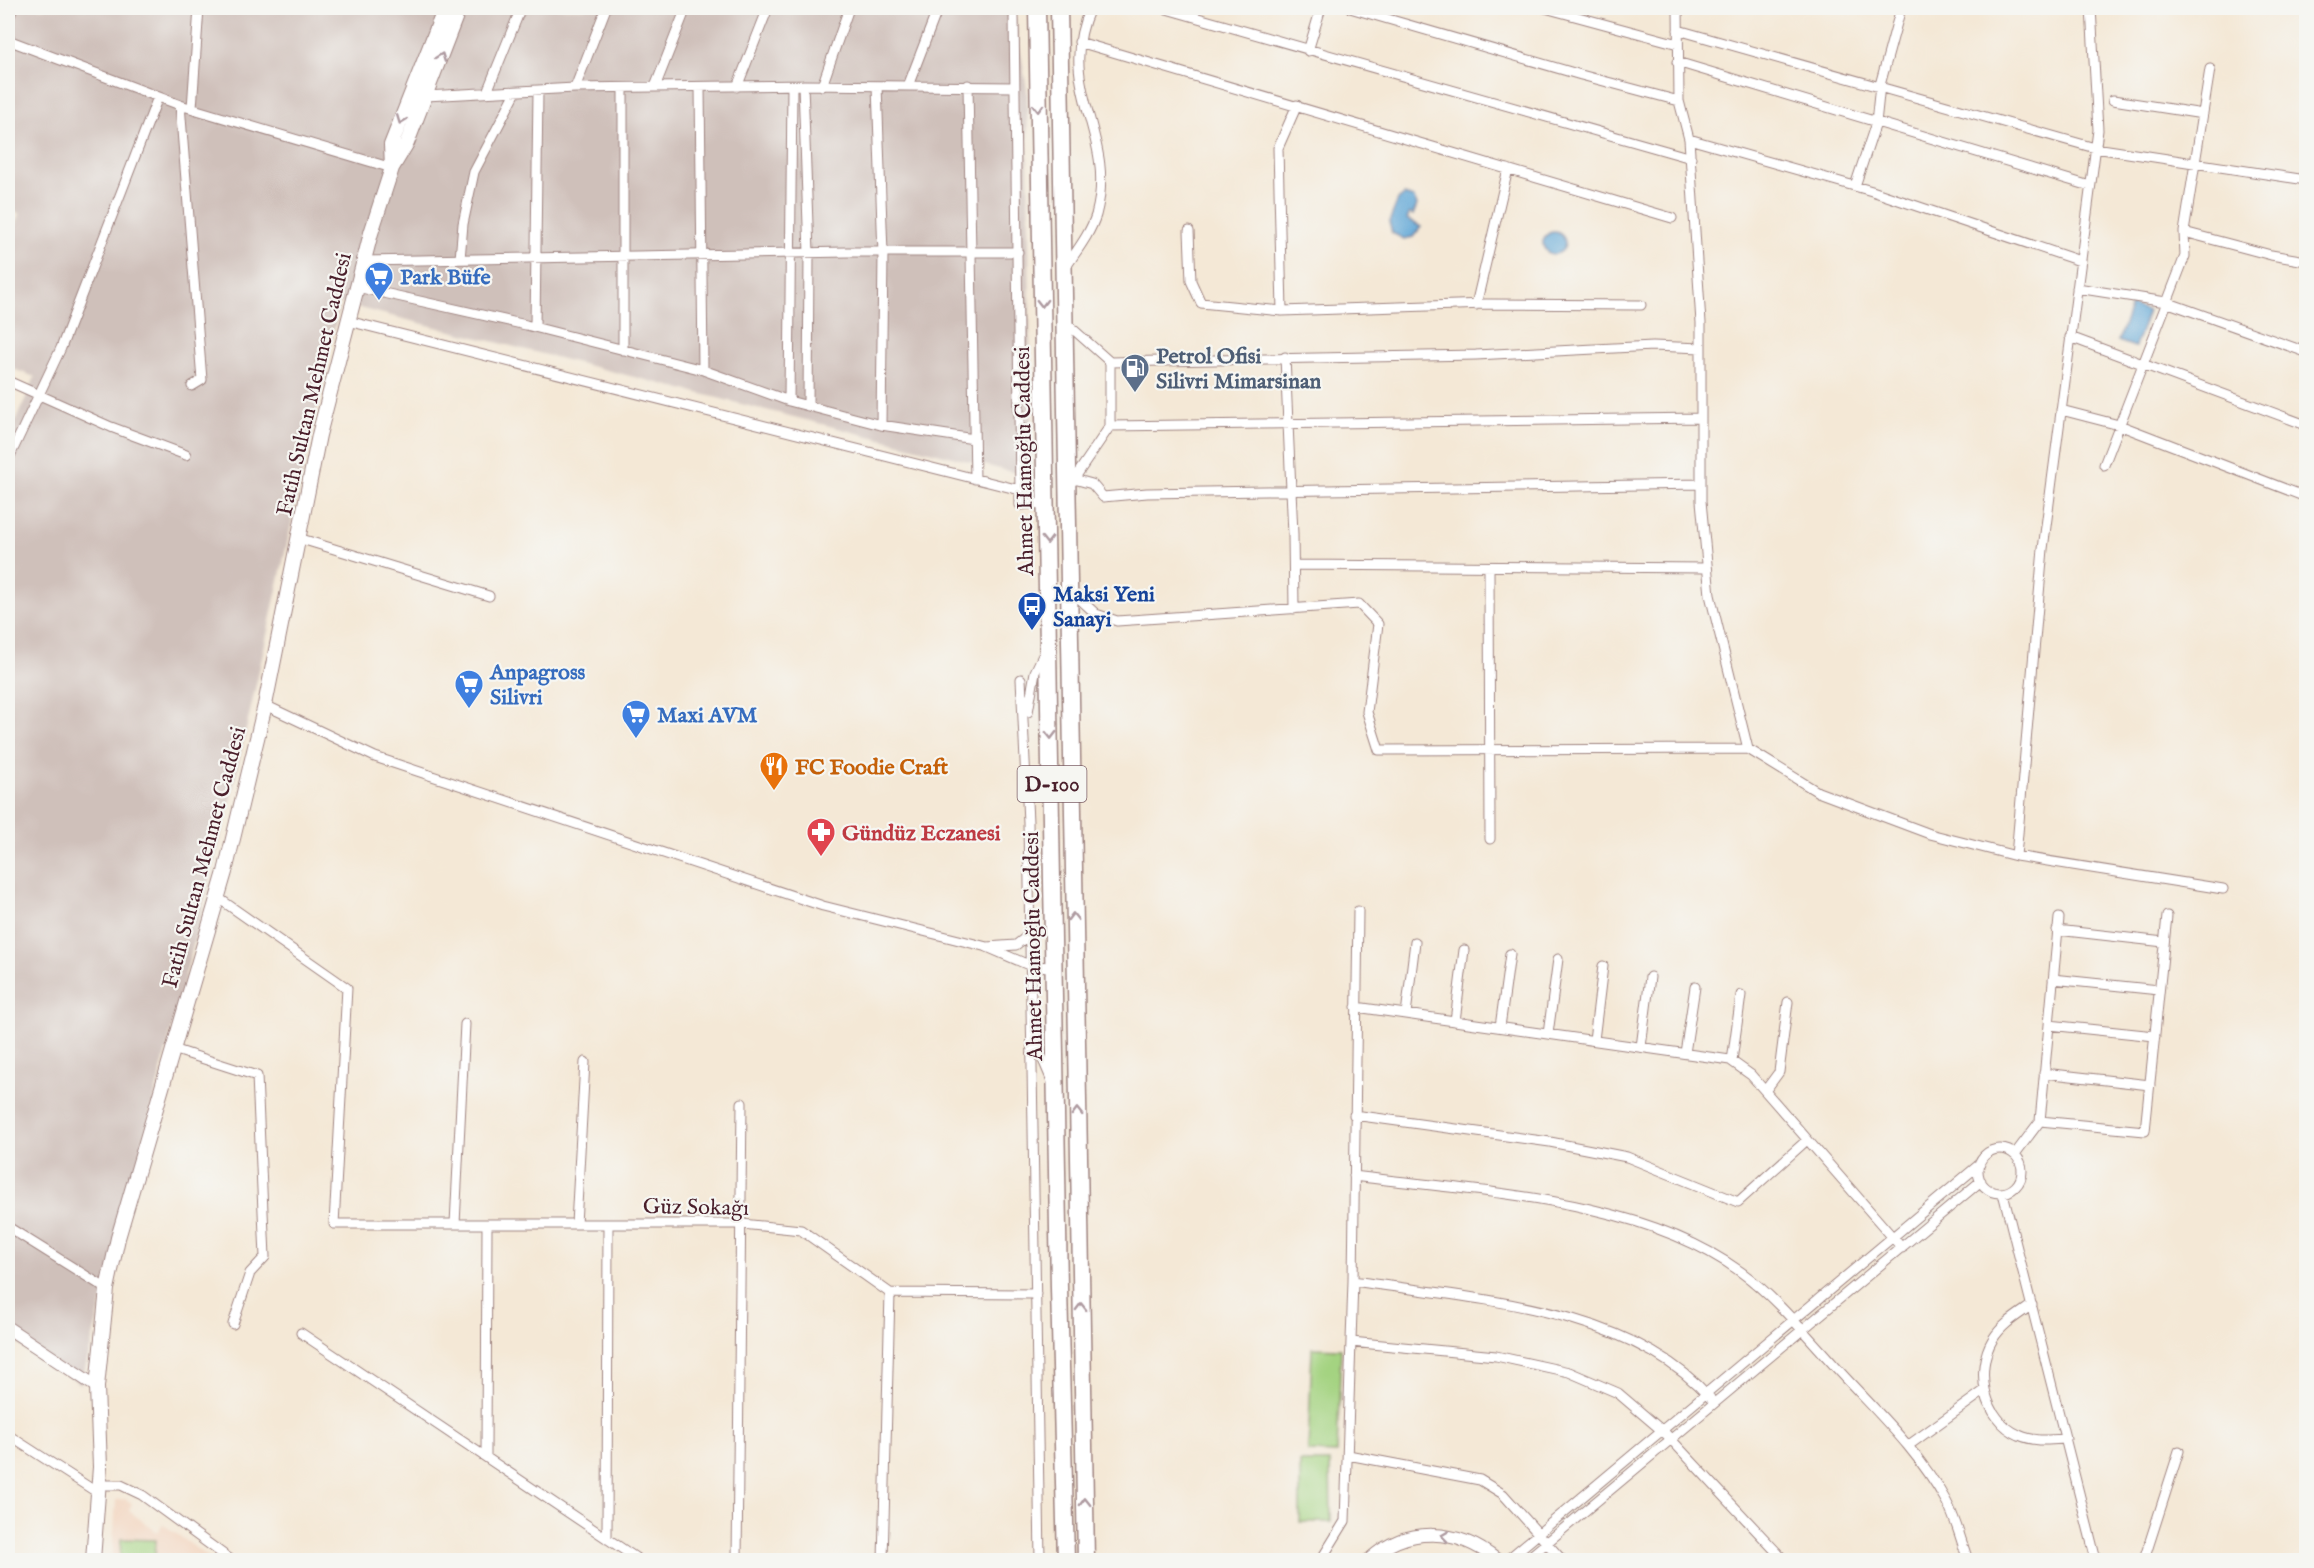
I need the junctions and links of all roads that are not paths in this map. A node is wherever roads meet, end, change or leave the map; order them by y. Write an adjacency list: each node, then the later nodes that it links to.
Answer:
1 (13, 8): 24 (street)
2 (199, 8): 57 (street)
3 (445, 8): 46 (main road, Fatih Sultan Mehmet Caddesi)
4 (459, 8): 50 (main road, Fatih Sultan Mehmet Caddesi, one-way to 4)
5 (521, 8): 48 (street)
6 (606, 8): 44 (street)
7 (686, 8): 40 (street)
8 (768, 8): 42 (street)
9 (849, 8): 37 (street)
10 (938, 8): 39 (street)
11 (1010, 8): 43 (street)
12 (1026, 8): 32 (highway)
13 (1037, 8): 32 (highway, Ahmet Hamoğlu Caddesi / D-100)
14 (1059, 8): 52 (highway, Ahmet Hamoğlu Caddesi / D-100)
15 (1070, 8): 52 (highway)
16 (1090, 8): 27 (street)
17 (1163, 8): 29 (street)
18 (1322, 8): 29 (street)
19 (1350, 8): 53 (street)
20 (1545, 8): 28 (street)
21 (1678, 8): 25 (street)
22 (1901, 8): 35 (street)
23 (2091, 8): 61 (street)
24 (8, 20)
25 (1678, 30): 28 (street); 35 (street)
26 (8, 40): 51 (street)
27 (1079, 42): 56 (street); 84 (street)
28 (1678, 44): 30 (street)
29 (1308, 51): 62 (street)
30 (1677, 62): 53 (street); 59 (street)
31 (2210, 69): 58 (street)
32 (1038, 83): 124 (highway, Ahmet Hamoğlu Caddesi / D-100, one-way to 124)
33 (803, 85): 36 (street); 37 (street); 74 (street)
34 (968, 85): 39 (street); 43 (street); 75 (street)
35 (1880, 85): 59 (street); 61 (street)
36 (792, 86): 42 (street); 73 (street)
37 (822, 86): 38 (street)
38 (877, 86): 39 (street); 76 (street)
39 (908, 86)
40 (655, 87): 41 (street); 45 (street)
41 (700, 87): 42 (street); 77 (street)
42 (737, 87)
43 (1014, 87): 72 (street)
44 (575, 88): 45 (street); 47 (street)
45 (623, 88): 78 (street)
46 (412, 91): 50 (main road); 64 (main road, Fatih Sultan Mehmet Caddesi, one-way to 64)
47 (538, 91): 49 (street); 79 (street)
48 (487, 92): 49 (street); 50 (street)
49 (516, 92): 80 (street)
50 (426, 96): 64 (main road, Fatih Sultan Mehmet Caddesi)
51 (158, 97): 55 (street); 104 (street)
52 (1060, 100): 84 (highway, Ahmet Hamoğlu Caddesi / D-100)
53 (1679, 100): 60 (street)
54 (2113, 100): 58 (street)
55 (180, 105): 57 (street); 103 (street)
56 (1297, 105): 65 (street); 90 (street)
57 (192, 108): 64 (street)
58 (2203, 114): 63 (street)
59 (1876, 123): 67 (street); 68 (street)
60 (1689, 140): 62 (street); 67 (street)
61 (2095, 148): 63 (street); 68 (street)
62 (1690, 158): 95 (street)
63 (2195, 163): 66 (street); 71 (street)
64 (392, 168): 81 (main road, Fatih Sultan Mehmet Caddesi)
65 (1508, 169): 69 (street); 88 (street)
66 (2307, 180)
67 (1855, 186): 82 (street)
68 (2090, 186): 82 (street)
69 (1672, 218)
70 (1189, 231): 90 (street)
71 (2184, 232): 83 (street); 87 (street)
72 (1018, 252): 75 (street); 121 (street)
73 (792, 253): 74 (street); 77 (street); 105 (street)
74 (809, 253): 76 (street); 106 (street)
75 (971, 253): 76 (street); 114 (street)
76 (882, 254): 110 (street)
77 (701, 255): 78 (street); 101 (street)
78 (624, 256): 79 (street); 96 (street)
79 (535, 258): 80 (street); 93 (street)
80 (460, 259): 81 (street)
81 (364, 261): 85 (main road, Fatih Sultan Mehmet Caddesi)
82 (2080, 261): 86 (street)
83 (2307, 261)
84 (1063, 271): 92 (highway, Ahmet Hamoğlu Caddesi / D-100)
85 (357, 287): 91 (main road, Fatih Sultan Mehmet Caddesi); 93 (street)
86 (2077, 288): 87 (street); 94 (street)
87 (2166, 302): 97 (street); 100 (street)
88 (1476, 305): 89 (street); 90 (street)
89 (1641, 305)
90 (1282, 311)
91 (348, 321): 118 (street); 125 (main road, Fatih Sultan Mehmet Caddesi)
92 (1065, 322): 99 (street); 119 (highway, Ahmet Hamoğlu Caddesi / D-100)
93 (535, 327): 96 (street)
94 (2070, 337): 100 (street); 107 (street)
95 (1701, 348): 98 (street); 108 (street)
96 (623, 350): 101 (street)
97 (2307, 352)
98 (1285, 357): 99 (street); 109 (street)
99 (1110, 362): 113 (street)
100 (2143, 364): 111 (street); 112 (street)
101 (702, 370): 105 (street)
102 (8, 381): 104 (street)
103 (192, 386)
104 (39, 394): 115 (street); 116 (street)
105 (789, 401): 106 (street)
106 (808, 406): 110 (street)
107 (2061, 410): 111 (street); 139 (street)
108 (1701, 418): 109 (street); 120 (street)
109 (1287, 424): 113 (street); 122 (street)
110 (881, 425): 114 (street)
111 (2119, 425): 117 (street); 123 (street)
112 (2307, 425)
113 (1110, 426): 119 (street)
114 (974, 438): 118 (street)
115 (186, 455)
116 (8, 460)
117 (2104, 465)
118 (975, 479): 121 (street)
119 (1070, 484): 122 (street); 129 (highway, Ahmet Hamoğlu Caddesi / D-100)
120 (1701, 484): 122 (street); 128 (street)
121 (1020, 489): 124 (street)
122 (1291, 490): 126 (street)
123 (2307, 496)
124 (1046, 503): 132 (highway, Ahmet Hamoğlu Caddesi / D-100, one-way to 132)
125 (298, 538): 130 (street); 134 (main road, Fatih Sultan Mehmet Caddesi)
126 (1294, 565): 127 (street); 131 (street)
127 (1489, 568): 128 (street); 136 (street)
128 (1707, 568): 135 (street)
129 (1070, 590): 131 (street); 233 (highway, Ahmet Hamoğlu Caddesi / D-100, one-way to 129)
130 (489, 596)
131 (1294, 609): 136 (street)
132 (1049, 640): 137 (street); 155 (highway, Ahmet Hamoğlu Caddesi / D-100, one-way to 155)
133 (1021, 679): 137 (street)
134 (265, 705): 141 (main road, Fatih Sultan Mehmet Caddesi); 149 (street)
135 (1748, 748): 136 (street); 139 (street)
136 (1489, 750): 138 (street)
137 (1026, 751): 146 (street)
138 (1490, 839)
139 (2016, 856): 140 (street)
140 (2223, 889)
141 (217, 897): 173 (main road, Fatih Sultan Mehmet Caddesi); 190 (street, Güz Sokağı)
142 (1358, 911): 162 (street)
143 (2167, 916): 148 (street)
144 (2059, 918): 145 (street)
145 (2057, 930): 148 (street); 157 (street)
146 (1030, 934): 149 (street); 153 (street)
147 (1415, 942): 163 (street)
148 (2164, 942): 159 (street)
149 (987, 946): 153 (street)
150 (1464, 950): 164 (street)
151 (1510, 954): 167 (street)
152 (1558, 960): 168 (street)
153 (1031, 966): 155 (street); 169 (street)
154 (1604, 966): 171 (street)
155 (1053, 967): 179 (highway, Ahmet Hamoğlu Caddesi / D-100)
156 (1650, 977): 172 (street)
157 (2053, 979): 159 (street); 166 (street)
158 (1695, 987): 174 (street)
159 (2160, 990): 170 (street)
160 (1741, 995): 175 (street)
161 (1788, 1002): 180 (street)
162 (1356, 1007): 163 (street); 182 (street)
163 (1406, 1014): 164 (street)
164 (1455, 1021): 167 (street)
165 (465, 1024): 190 (street)
166 (2049, 1025): 170 (street); 177 (street)
167 (1500, 1027): 168 (street)
168 (1548, 1034): 171 (street)
169 (1033, 1036): 179 (street); 201 (street)
170 (2155, 1036): 178 (street)
171 (1594, 1040): 172 (street)
172 (1641, 1047): 174 (street)
173 (173, 1048): 199 (main road, Fatih Sultan Mehmet Caddesi); 204 (street)
174 (1685, 1053): 175 (street)
175 (1732, 1061): 180 (street)
176 (585, 1062): 192 (street)
177 (2044, 1073): 178 (street); 183 (street)
178 (2150, 1085): 183 (street)
179 (1056, 1089): 232 (highway, Ahmet Hamoğlu Caddesi / D-100)
180 (1765, 1091): 184 (street)
181 (742, 1103): 194 (street)
182 (1354, 1115): 184 (street); 187 (street)
183 (2040, 1121): 185 (street)
184 (1808, 1140): 196 (street)
185 (2015, 1154): 186 (street); 189 (street)
186 (1980, 1164): 188 (street); 196 (street)
187 (1354, 1176): 198 (street); 203 (street)
188 (1981, 1181): 189 (street); 197 (street)
189 (2003, 1193): 202 (street)
190 (455, 1224): 191 (street, Güz Sokağı)
191 (487, 1224): 192 (street, Güz Sokağı); 219 (street)
192 (576, 1224): 193 (street, Güz Sokağı)
193 (608, 1224): 194 (street, Güz Sokağı); 223 (street)
194 (742, 1224): 200 (street, Güz Sokağı); 229 (street)
195 (8, 1227): 199 (street)
196 (1893, 1239): 197 (street); 203 (street)
197 (1902, 1248): 206 (street)
198 (1353, 1281): 208 (street); 211 (street)
199 (106, 1289): 209 (main road, Fatih Sultan Mehmet Caddesi)
200 (890, 1293): 201 (street); 230 (street)
201 (1036, 1294): 231 (street)
202 (2032, 1305): 210 (street); 215 (street)
203 (1793, 1322): 206 (street); 211 (street)
204 (233, 1324)
205 (8, 1328): 209 (street)
206 (1802, 1332): 212 (street); 217 (street)
207 (301, 1333): 219 (street)
208 (1351, 1342): 213 (street); 220 (street)
209 (97, 1387): 221 (main road, Fatih Sultan Mehmet Caddesi)
210 (1984, 1390): 215 (street); 217 (street)
211 (1706, 1394): 212 (street); 213 (street)
212 (1715, 1404): 216 (street)
213 (1662, 1430): 216 (street); 222 (street)
214 (8, 1435): 221 (street)
215 (2066, 1439): 225 (street)
216 (1672, 1440): 224 (street); 240 (street)
217 (1909, 1444): 241 (street)
218 (2179, 1451): 243 (street)
219 (486, 1455): 223 (street)
220 (1348, 1455): 222 (street); 234 (street)
221 (99, 1489): 226 (main road, Fatih Sultan Mehmet Caddesi); 227 (street)
222 (1539, 1534): 224 (street); 237 (street)
223 (607, 1539): 228 (street)
224 (1547, 1544): 238 (street); 239 (street)
225 (2095, 1556): 242 (street)
226 (93, 1560)
227 (231, 1560)
228 (639, 1560)
229 (737, 1560)
230 (883, 1560)
231 (1040, 1560)
232 (1066, 1560)
233 (1086, 1560)
234 (1320, 1560)
235 (1369, 1560): 236 (street, one-way to 235)
236 (1497, 1560)
237 (1507, 1560)
238 (1526, 1560)
239 (1562, 1560)
240 (1784, 1560)
241 (1968, 1560)
242 (2106, 1560)
243 (2144, 1560)

